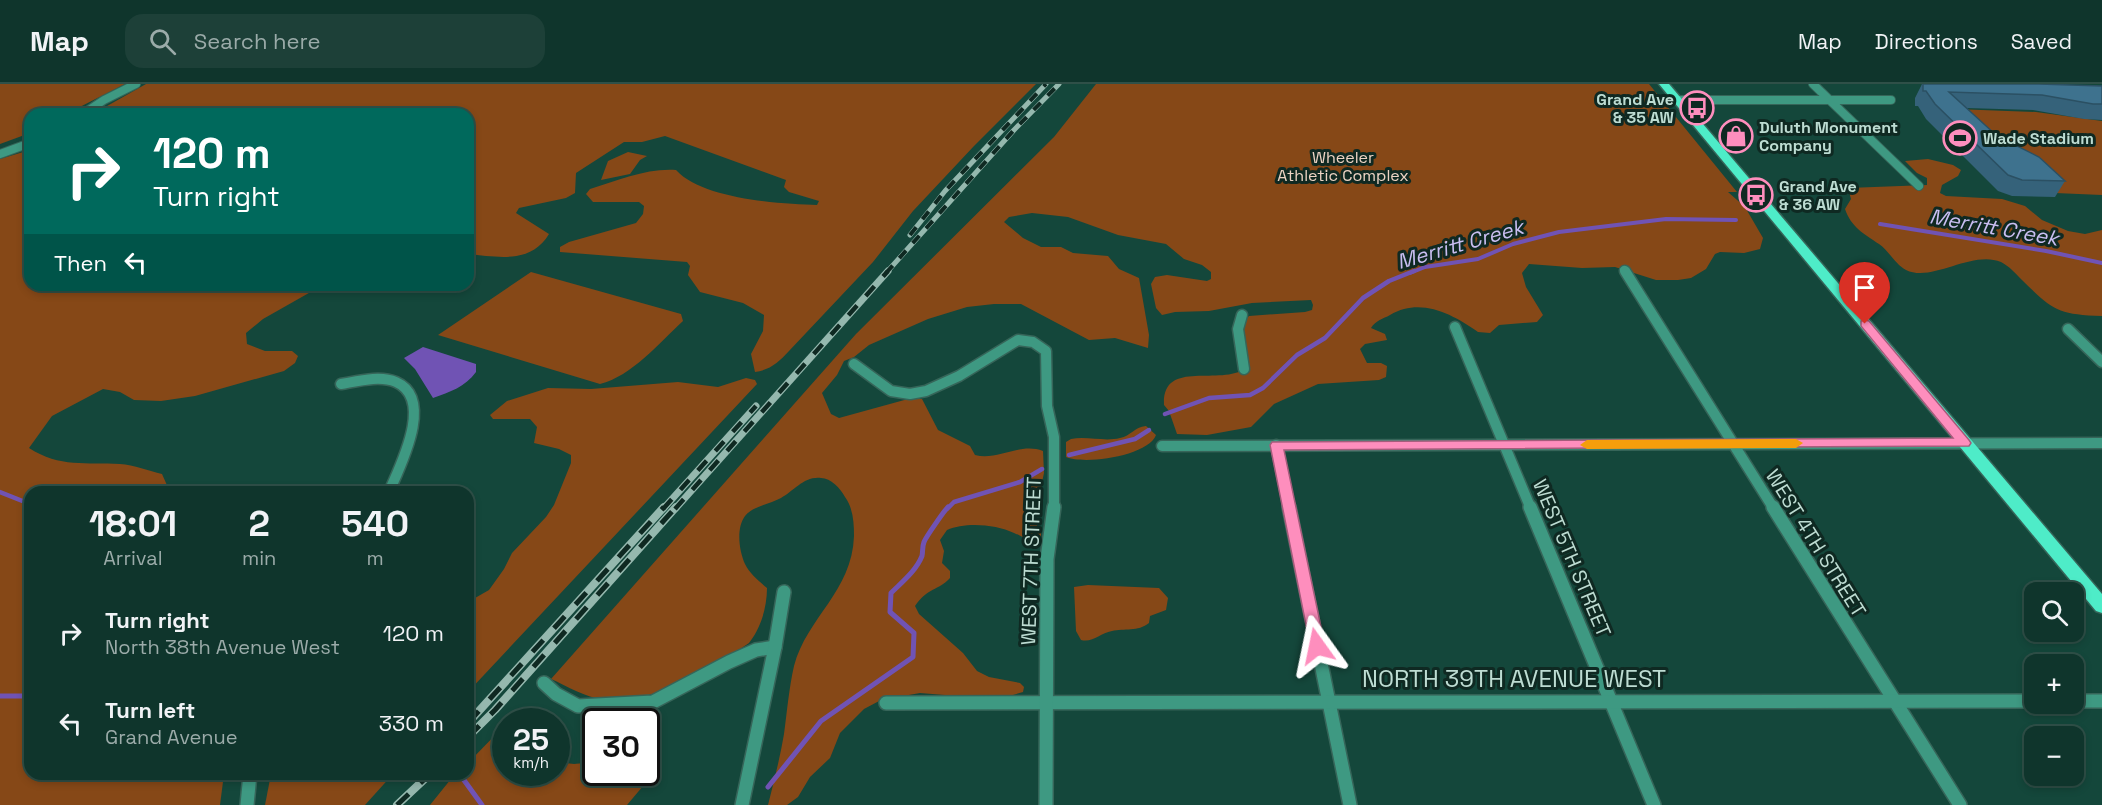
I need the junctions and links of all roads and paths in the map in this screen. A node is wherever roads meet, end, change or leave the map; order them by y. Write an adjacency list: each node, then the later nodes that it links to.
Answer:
1 (136, 84): 7 (street)
2 (1664, 84): 4 (main road)
3 (1813, 84): 6 (street)
4 (1677, 100): 6 (street); 19 (main road)
5 (1891, 100): 6 (street)
6 (1830, 101): 10 (street)
7 (92, 108)
8 (24, 145): 9 (street)
9 (0, 154)
10 (1919, 186)
11 (1624, 270): 21 (street, WEST 4TH STREET)
12 (1242, 315): 17 (street)
13 (1455, 327): 23 (street, WEST 5TH STREET)
14 (2068, 329): 15 (street)
15 (2102, 362)
16 (854, 364): 36 (street, WEST 7TH STREET)
17 (1244, 369)
18 (341, 384): 25 (street)
19 (1964, 443): 20 (street); 21 (street); 27 (main road)
20 (2102, 443)
21 (1731, 444): 23 (street); 32 (street, WEST 4TH STREET)
22 (1276, 445): 23 (street); 24 (street); 31 (street)
23 (1503, 445): 30 (street, WEST 5TH STREET)
24 (1162, 446)
25 (392, 486)
26 (784, 592): 28 (street)
27 (2102, 606)
28 (775, 647): 29 (street); 40 (street)
29 (544, 683)
30 (1611, 700): 31 (street, NORTH 39TH AVENUE WEST); 32 (street, NORTH 39TH AVENUE WEST); 43 (street, WEST 5TH STREET)
31 (1328, 701): 36 (street, NORTH 39TH AVENUE WEST); 42 (street)
32 (1895, 701): 33 (street, NORTH 39TH AVENUE WEST); 44 (street, WEST 4TH STREET)
33 (2024, 701)
34 (2084, 701): 35 (street)
35 (2102, 701)
36 (1046, 702): 37 (street, NORTH 39TH AVENUE WEST); 41 (street, WEST 7TH STREET)
37 (886, 703)
38 (249, 780): 39 (street)
39 (246, 805)
40 (742, 805)
41 (1046, 805)
42 (1350, 805)
43 (1654, 805)
44 (1960, 805)

